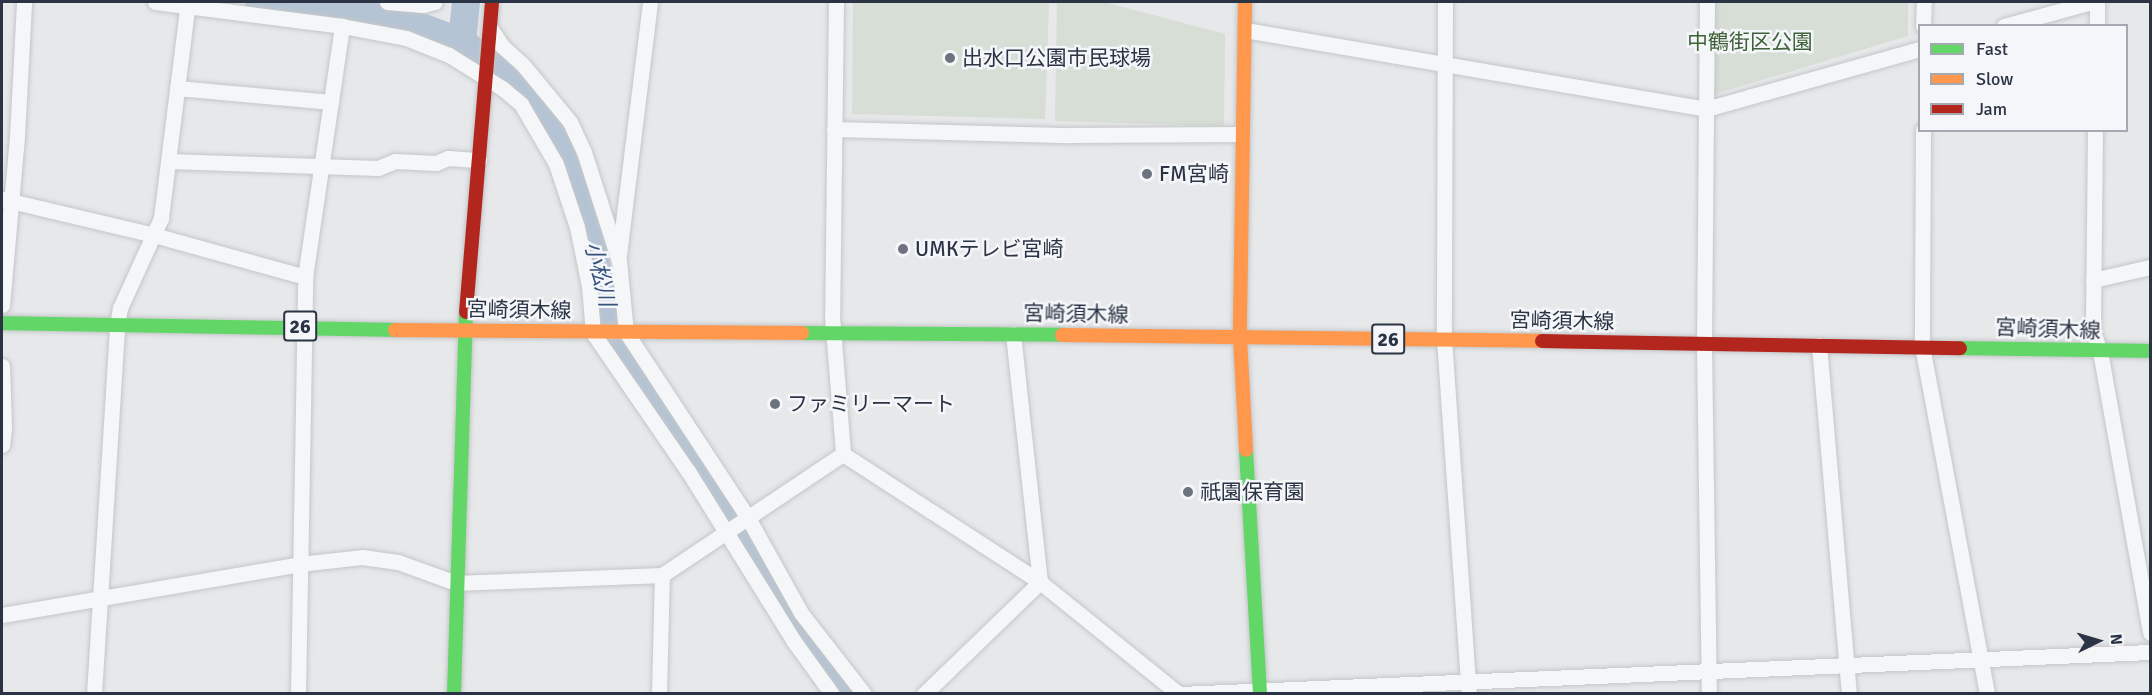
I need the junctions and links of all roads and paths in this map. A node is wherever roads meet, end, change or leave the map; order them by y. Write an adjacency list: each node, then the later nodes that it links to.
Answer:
1 (24, 2): 34 (street)
2 (155, 2): 14 (street)
3 (387, 2): 4 (street)
4 (435, 2)
5 (492, 2): 19 (main road)
6 (650, 2): 36 (street)
7 (836, 2): 27 (street)
8 (1245, 2): 20 (main road)
9 (1445, 2): 22 (street)
10 (1707, 2): 26 (street)
11 (1924, 2): 15 (street)
12 (2092, 2): 16 (street)
13 (2097, 2): 17 (street)
14 (187, 4): 18 (street); 24 (street)
15 (1923, 24)
16 (2011, 24)
17 (2097, 24)
18 (342, 26): 23 (street); 25 (street)
19 (490, 28): 23 (main road); 36 (street)
20 (1245, 30): 22 (street); 30 (main road)
21 (1918, 50): 26 (street)
22 (1444, 66): 26 (street); 50 (street)
23 (486, 75): 32 (main road); 46 (street)
24 (177, 88): 25 (street); 31 (street)
25 (331, 102): 33 (street)
26 (1706, 109): 51 (street)
27 (834, 129): 30 (street); 47 (street)
28 (1923, 132): 53 (street)
29 (2095, 132): 39 (street)
30 (1241, 134): 49 (main road)
31 (168, 160): 33 (street); 35 (street)
32 (478, 160): 33 (street); 44 (main road)
33 (321, 168): 38 (street)
34 (7, 200): 35 (street); 40 (street)
35 (154, 235): 38 (street); 42 (street)
36 (619, 261): 45 (street)
37 (2151, 267): 39 (street)
38 (305, 276): 43 (street)
39 (2093, 280): 54 (street)
40 (2, 305)
41 (2, 323): 42 (main road, 宮崎須木線 / 26)
42 (117, 325): 43 (main road, 宮崎須木線 / 26); 65 (street)
43 (304, 326): 44 (main road, 宮崎須木線 / 26); 61 (street)
44 (464, 330): 46 (main road, 宮崎須木線 / 26); 64 (main road)
45 (626, 332): 46 (main road, 宮崎須木線 / 26); 47 (main road, 宮崎須木線 / 26); 59 (street)
46 (596, 333): 60 (street)
47 (835, 334): 48 (main road, 宮崎須木線 / 26); 58 (street)
48 (1012, 334): 49 (main road, 宮崎須木線 / 26); 63 (street)
49 (1240, 339): 50 (main road, 宮崎須木線 / 26); 73 (main road)
50 (1444, 339): 51 (main road, 宮崎須木線 / 26); 72 (street)
51 (1704, 345): 52 (main road, 宮崎須木線 / 26); 71 (street)
52 (1820, 345): 53 (main road, 宮崎須木線 / 26); 70 (street)
53 (1922, 346): 54 (main road, 宮崎須木線 / 26); 69 (street)
54 (2100, 351): 55 (main road, 宮崎須木線 / 26); 67 (street)
55 (2151, 351)
56 (2, 366): 57 (street)
57 (2, 445)
58 (843, 454): 59 (street); 63 (street)
59 (748, 518): 60 (street); 79 (street)
60 (727, 534): 62 (street); 78 (street)
61 (299, 564): 64 (street); 65 (street); 75 (street)
62 (662, 575): 64 (street); 77 (street)
63 (1040, 582): 80 (street); 81 (street)
64 (456, 583): 76 (main road)
65 (99, 600): 66 (street); 74 (street)
66 (2, 615)
67 (2151, 633)
68 (2151, 652): 69 (street)
69 (1980, 660): 70 (street); 84 (street)
70 (1846, 666): 71 (street); 83 (street)
71 (1709, 671): 72 (street); 82 (street)
72 (1469, 687): 73 (street)
73 (1260, 691): 81 (street)
74 (94, 693)
75 (298, 693)
76 (454, 693)
77 (659, 693)
78 (832, 693)
79 (864, 693)
80 (924, 693)
81 (1179, 693)
82 (1709, 693)
83 (1849, 693)
84 (1987, 693)

